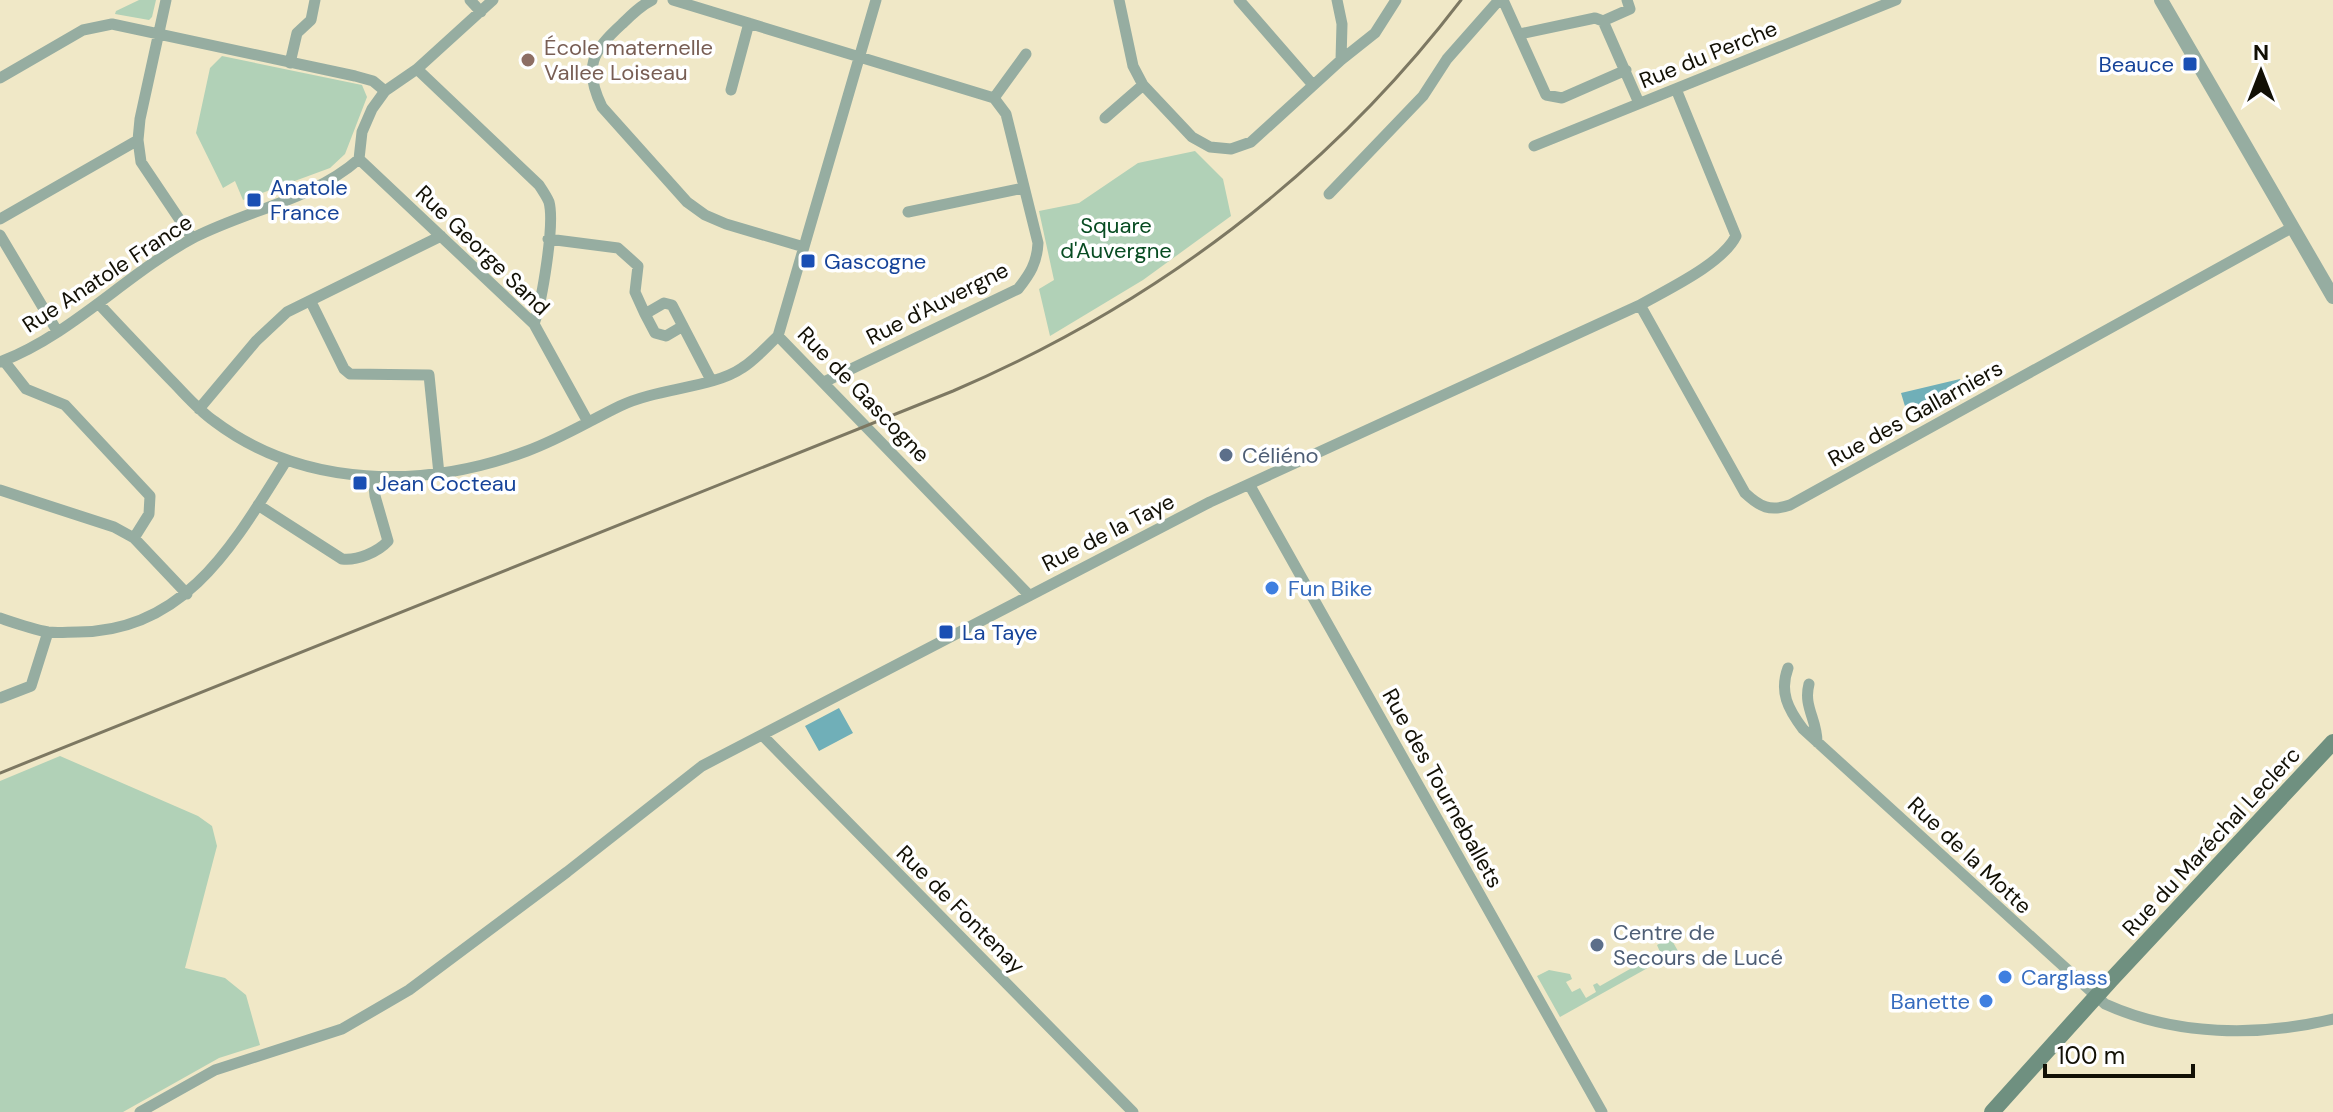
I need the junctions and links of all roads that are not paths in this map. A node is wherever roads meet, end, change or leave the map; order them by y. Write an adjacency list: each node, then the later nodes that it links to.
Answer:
1 (166, 0): 19 (street)
2 (315, 0): 24 (street)
3 (470, 0): 16 (street)
4 (493, 0): 16 (street)
5 (652, 0): 48 (street)
6 (673, 0): 18 (street)
7 (876, 0): 22 (street, Rue de Gascogne)
8 (1119, 0): 28 (street)
9 (1239, 0): 29 (street)
10 (1337, 0): 23 (street)
11 (1396, 0): 23 (street)
12 (1501, 0): 20 (street); 40 (street)
13 (1627, 0): 17 (street)
14 (1896, 0): 30 (street, Rue du Perche)
15 (2161, 0): 43 (street)
16 (481, 12): 25 (street)
17 (1603, 21): 20 (street); 26 (street)
18 (749, 23): 22 (street); 31 (street)
19 (159, 33): 24 (street); 27 (street); 36 (street)
20 (1520, 34): 26 (street)
21 (1026, 54): 33 (street)
22 (858, 55): 33 (street); 48 (street, Rue de Gascogne)
23 (1341, 60): 29 (street)
24 (290, 63): 32 (street)
25 (417, 69): 32 (street); 47 (street)
26 (1626, 70): 34 (street)
27 (0, 78)
28 (1143, 85): 29 (street); 35 (street)
29 (1313, 85)
30 (1676, 89): 34 (street, Rue du Perche); 52 (street, Rue de la Taye)
31 (731, 90)
32 (385, 91): 38 (street)
33 (994, 98): 39 (street, Rue d'Auvergne)
34 (1639, 103): 37 (street, Rue du Perche)
35 (1105, 118)
36 (138, 140): 42 (street); 46 (street)
37 (1534, 146)
38 (359, 159): 45 (street, Rue George Sand); 46 (street, Rue Anatole France)
39 (1024, 188): 41 (street); 60 (street, Rue d'Auvergne)
40 (1329, 194)
41 (908, 212)
42 (0, 219)
43 (2293, 227): 49 (street); 52 (street, Rue des Gallarniers)
44 (0, 236): 56 (street)
45 (441, 236): 50 (street); 54 (street, Rue George Sand)
46 (192, 238): 51 (street, Rue Anatole France)
47 (548, 239): 53 (street); 54 (street)
48 (804, 247): 57 (street, Rue de Gascogne)
49 (2333, 297)
50 (311, 302): 61 (street); 64 (street)
51 (99, 304): 56 (street, Rue Anatole France); 61 (street)
52 (1640, 305): 66 (street, Rue de la Taye)
53 (645, 314): 55 (street); 55 (street)
54 (534, 324): 62 (street, Rue George Sand)
55 (683, 326): 59 (street)
56 (57, 331): 58 (street, Rue Anatole France)
57 (778, 336): 59 (street); 60 (street, Rue de Gascogne)
58 (2, 361): 69 (street)
59 (711, 380): 62 (street)
60 (824, 382): 71 (street, Rue de Gascogne)
61 (199, 409): 63 (street)
62 (588, 422): 64 (street)
63 (286, 461): 65 (street); 68 (street)
64 (439, 474): 65 (street)
65 (373, 477): 68 (street)
66 (1249, 484): 71 (street, Rue de la Taye); 84 (street, Rue des Tourneballets)
67 (0, 490): 69 (street)
68 (258, 505): 70 (street)
69 (134, 538): 70 (street)
70 (187, 594): 73 (street)
71 (1029, 595): 77 (street, Rue de la Taye)
72 (0, 618): 73 (street)
73 (48, 632): 76 (street)
74 (1788, 668): 78 (street, Rue de la Motte)
75 (1809, 684): 78 (street)
76 (0, 698)
77 (762, 735): 82 (street, Rue de la Taye); 83 (street, Rue de Fontenay)
78 (1817, 742): 80 (street, Rue de la Motte)
79 (2333, 742): 80 (main road, Rue du Maréchal Leclerc)
80 (2096, 997): 81 (street, Rue de la Motte); 85 (main road, Rue du Maréchal Leclerc)
81 (2333, 1019)
82 (140, 1112)
83 (1133, 1112)
84 (1602, 1112)
85 (1992, 1112)

